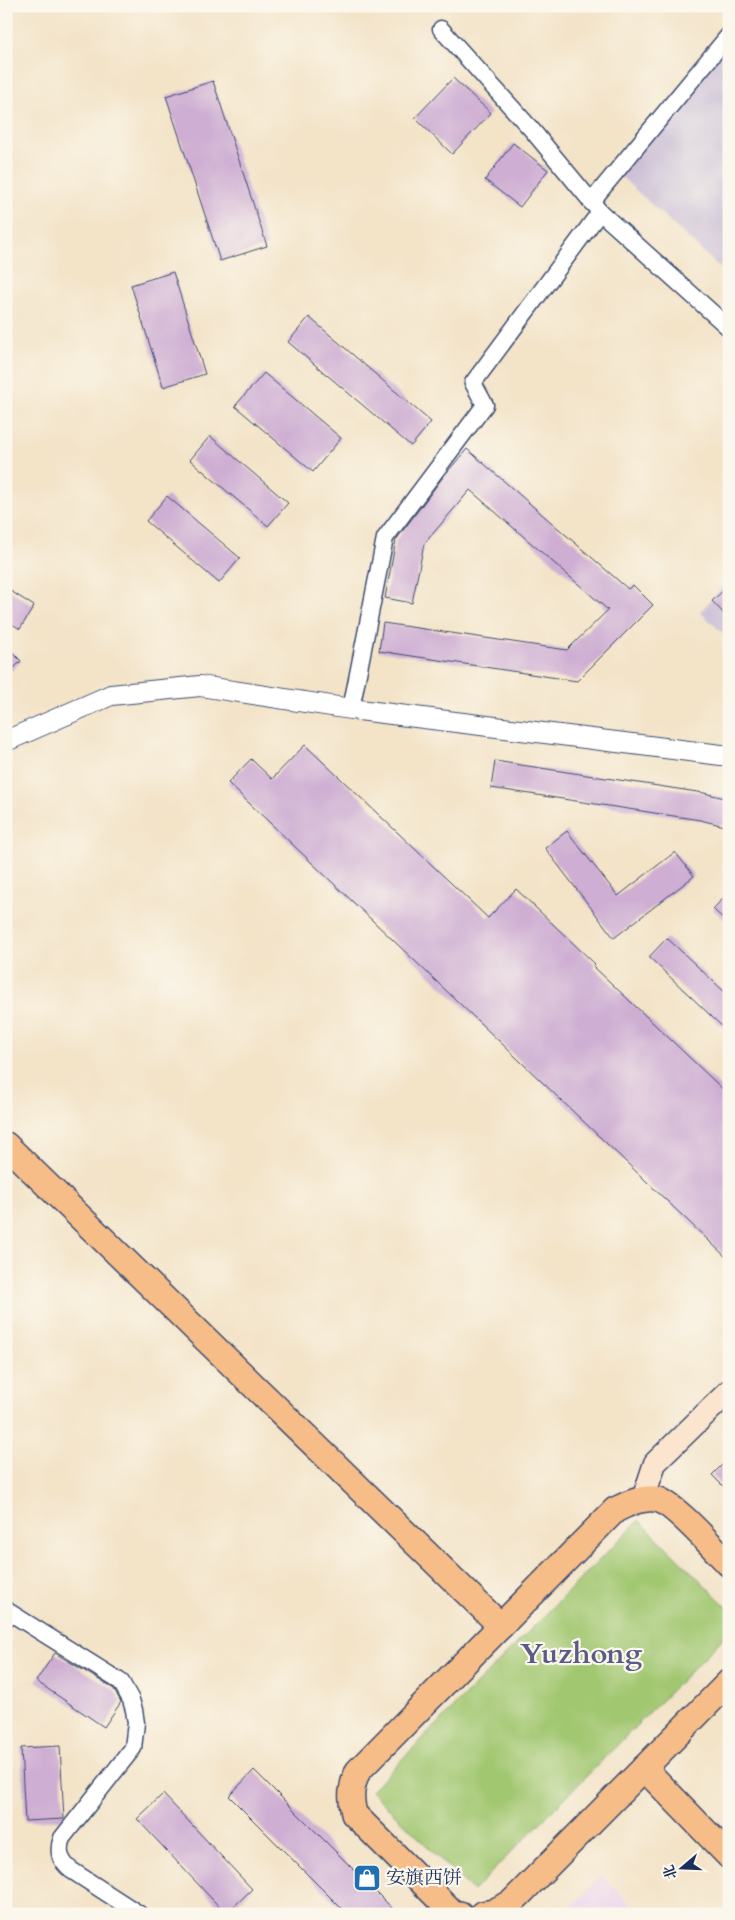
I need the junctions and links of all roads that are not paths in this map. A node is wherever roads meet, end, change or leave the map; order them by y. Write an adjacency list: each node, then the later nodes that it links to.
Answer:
1 (441, 29): 3 (street)
2 (729, 35): 3 (street)
3 (596, 207): 4 (street); 5 (street)
4 (729, 328)
5 (351, 709): 6 (street); 7 (street)
6 (6, 741)
7 (729, 756)
8 (6, 1145): 13 (main road)
9 (729, 1391): 10 (main road)
10 (643, 1499): 11 (main road); 13 (main road)
11 (729, 1564)
12 (6, 1610): 19 (street)
13 (501, 1626): 17 (main road)
14 (729, 1682): 15 (main road)
15 (644, 1768): 16 (main road); 18 (main road)
16 (729, 1856)
17 (455, 1913)
18 (489, 1913)
19 (139, 1914)

